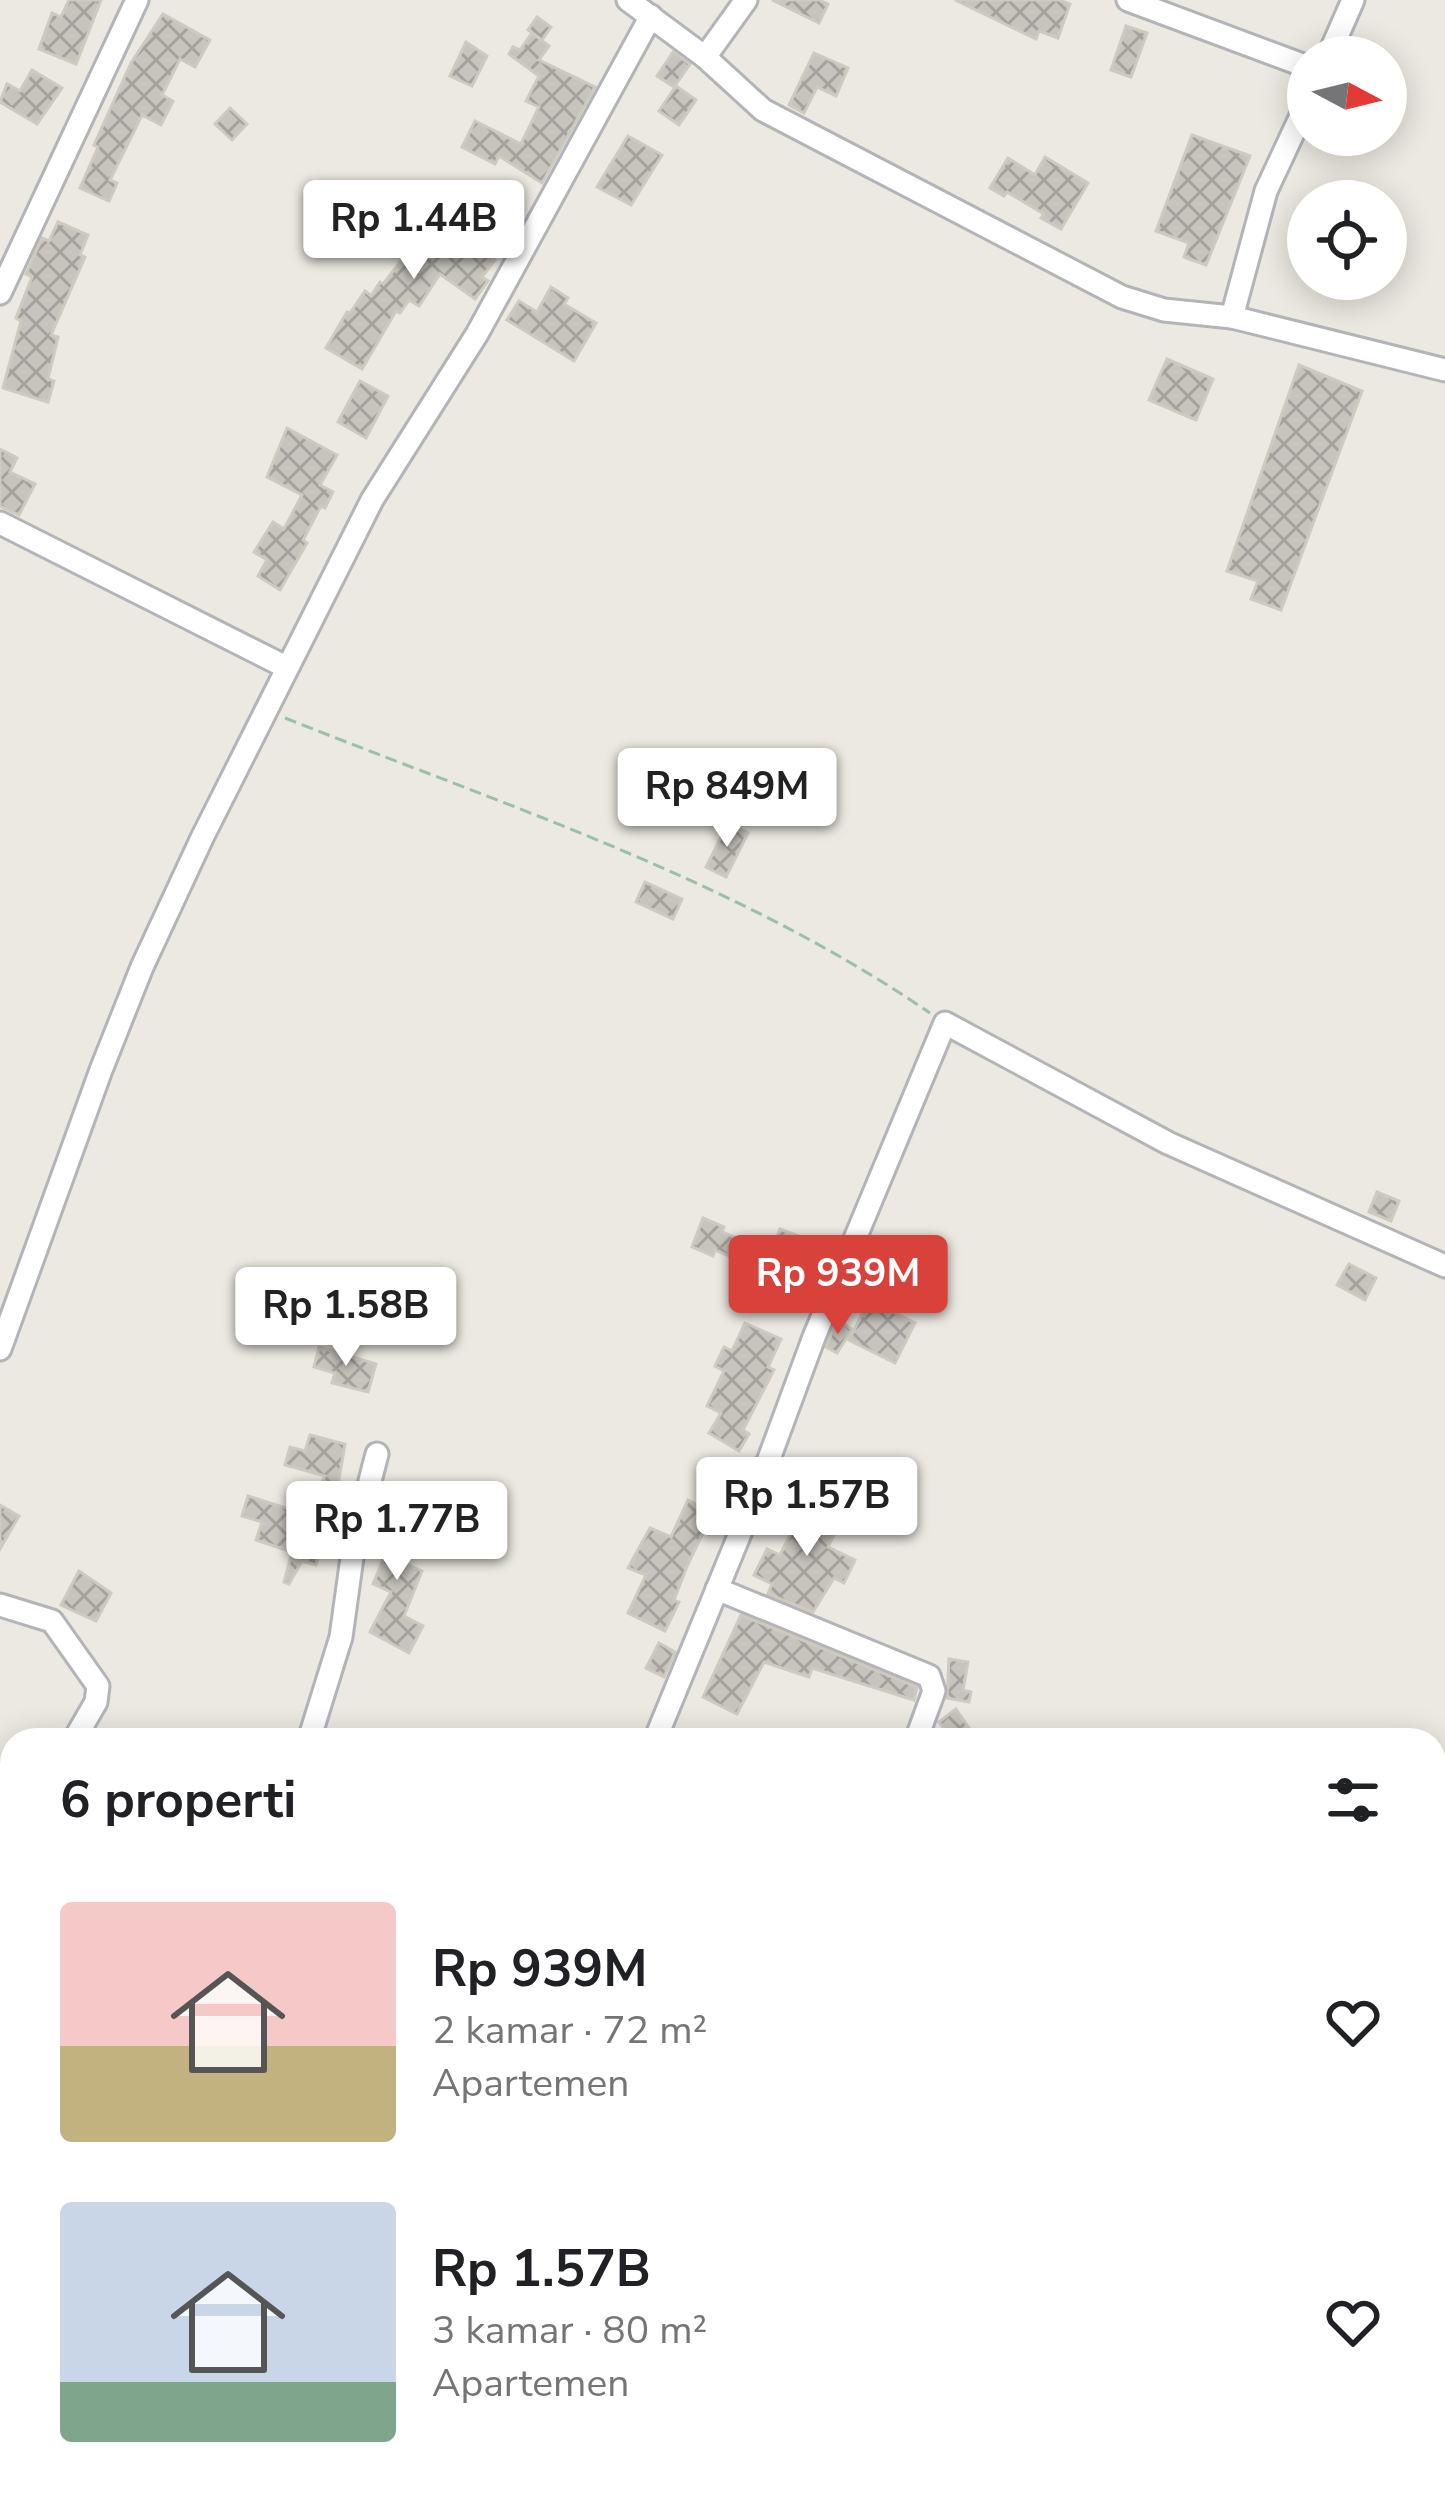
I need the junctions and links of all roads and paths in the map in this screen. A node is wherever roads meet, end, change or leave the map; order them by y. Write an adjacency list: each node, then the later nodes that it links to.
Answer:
1 (137, 0): 11 (street)
2 (628, 0): 6 (street)
3 (746, 0): 8 (street)
4 (1128, 0): 9 (street)
5 (1353, 0): 7 (street)
6 (650, 16): 8 (street); 15 (street)
7 (1337, 36)
8 (705, 57): 12 (street)
9 (1287, 59)
10 (1287, 146): 12 (street)
11 (0, 293)
12 (1232, 317): 13 (street)
13 (1445, 370)
14 (0, 523): 15 (street)
15 (286, 667): 16 (street)
16 (267, 710): 17 (path); 19 (street)
17 (945, 1023): 18 (street); 21 (street)
18 (1445, 1266)
19 (0, 1349)
20 (376, 1454): 24 (street)
21 (717, 1589): 25 (street); 26 (street)
22 (0, 1605): 23 (street)
23 (81, 1728)
24 (313, 1728)
25 (660, 1728)
26 (920, 1728)

